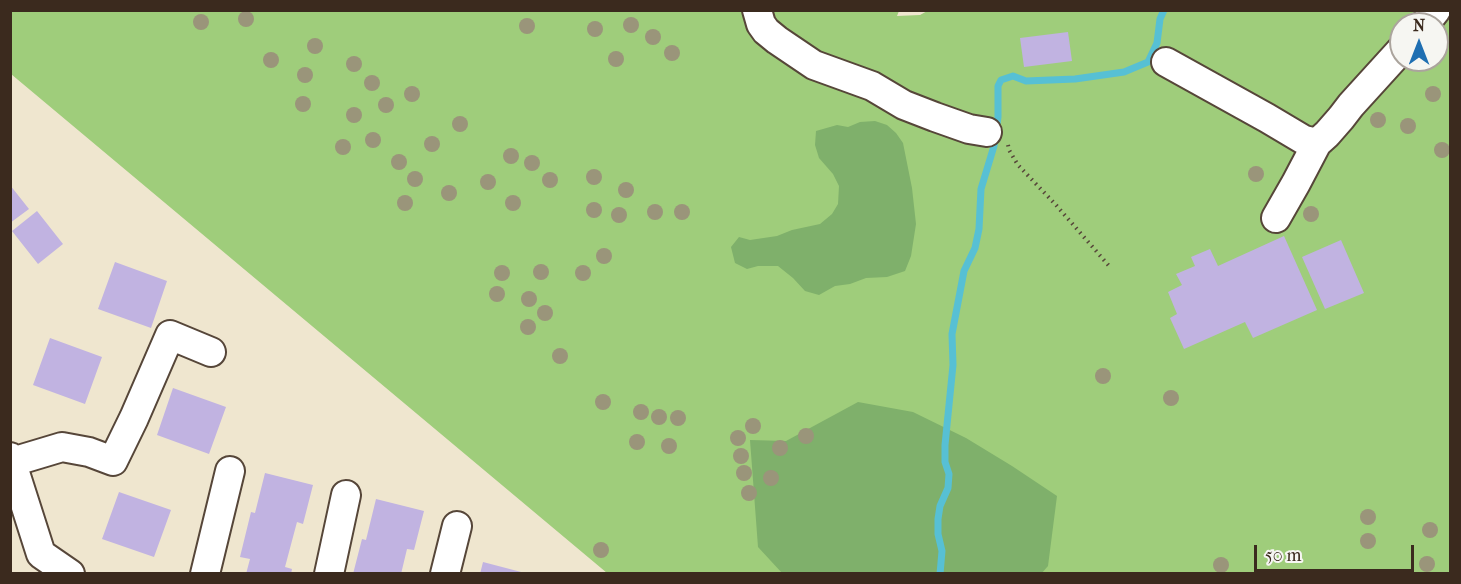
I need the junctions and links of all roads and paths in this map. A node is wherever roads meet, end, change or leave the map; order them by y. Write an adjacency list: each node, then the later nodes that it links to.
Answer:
1 (757, 10): 4 (street)
2 (1166, 62): 5 (street)
3 (1389, 63): 5 (street)
4 (997, 137): 7 (path)
5 (1317, 142): 6 (street)
6 (1276, 218)
7 (1110, 267)
8 (211, 352): 9 (street)
9 (11, 460): 13 (street)
10 (231, 471): 15 (street)
11 (346, 495): 16 (street)
12 (457, 526): 17 (street)
13 (34, 564): 14 (street)
14 (70, 573)
15 (205, 573)
16 (328, 573)
17 (445, 573)

